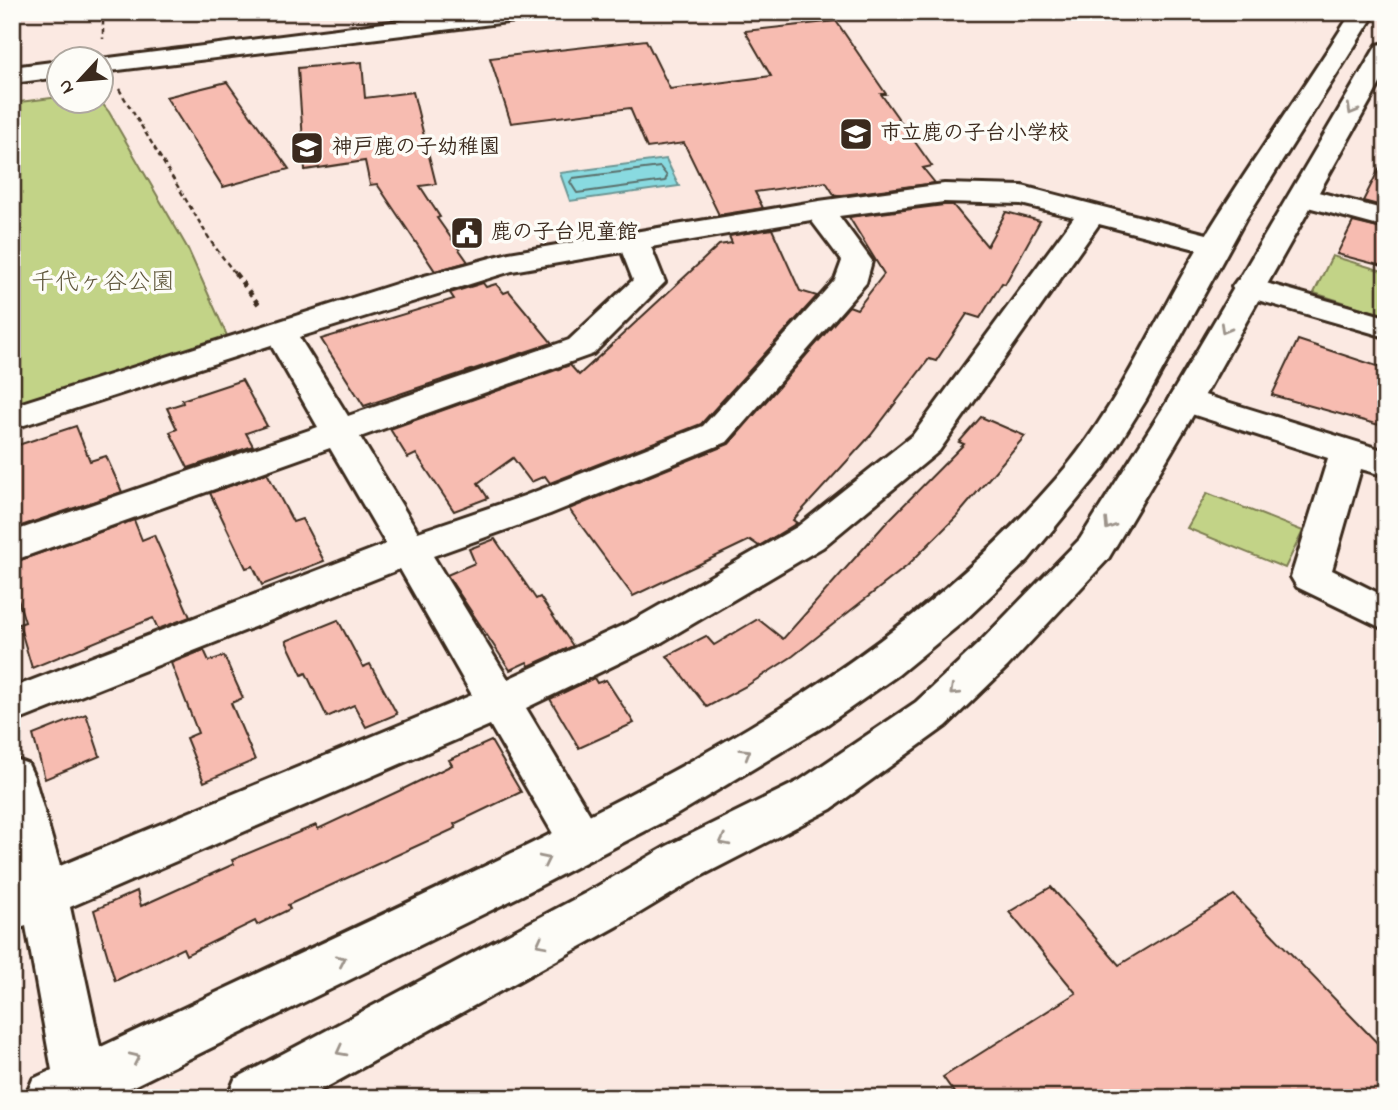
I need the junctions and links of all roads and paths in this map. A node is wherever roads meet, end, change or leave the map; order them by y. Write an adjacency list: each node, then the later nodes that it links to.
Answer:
1 (31, 12): 4 (path)
2 (532, 12): 6 (street)
3 (1364, 12): 15 (street)
4 (12, 14)
5 (1386, 50): 10 (street, one-way to 10)
6 (116, 62)
7 (46, 71): 8 (street)
8 (12, 75)
9 (116, 87): 18 (path)
10 (1303, 197): 13 (street); 16 (street)
11 (819, 211): 12 (street); 14 (street); 25 (street)
12 (1093, 212): 15 (street); 27 (street)
13 (1386, 219)
14 (634, 243): 18 (street); 21 (street)
15 (1215, 245): 30 (street, one-way to 15)
16 (1248, 287): 17 (street); 19 (street, one-way to 19)
17 (1386, 327)
18 (281, 334): 20 (street); 21 (street)
19 (1185, 400): 22 (street); 33 (street, one-way to 33)
20 (12, 418)
21 (342, 433): 24 (street); 25 (street)
22 (1348, 452): 23 (street); 26 (street)
23 (1386, 464)
24 (12, 547)
25 (407, 551): 27 (street); 28 (street)
26 (1386, 615)
27 (501, 701): 30 (street); 31 (street)
28 (12, 706)
29 (12, 777): 31 (street)
30 (582, 842): 32 (street, one-way to 30)
31 (28, 902): 32 (street)
32 (72, 1093)
33 (254, 1098)

